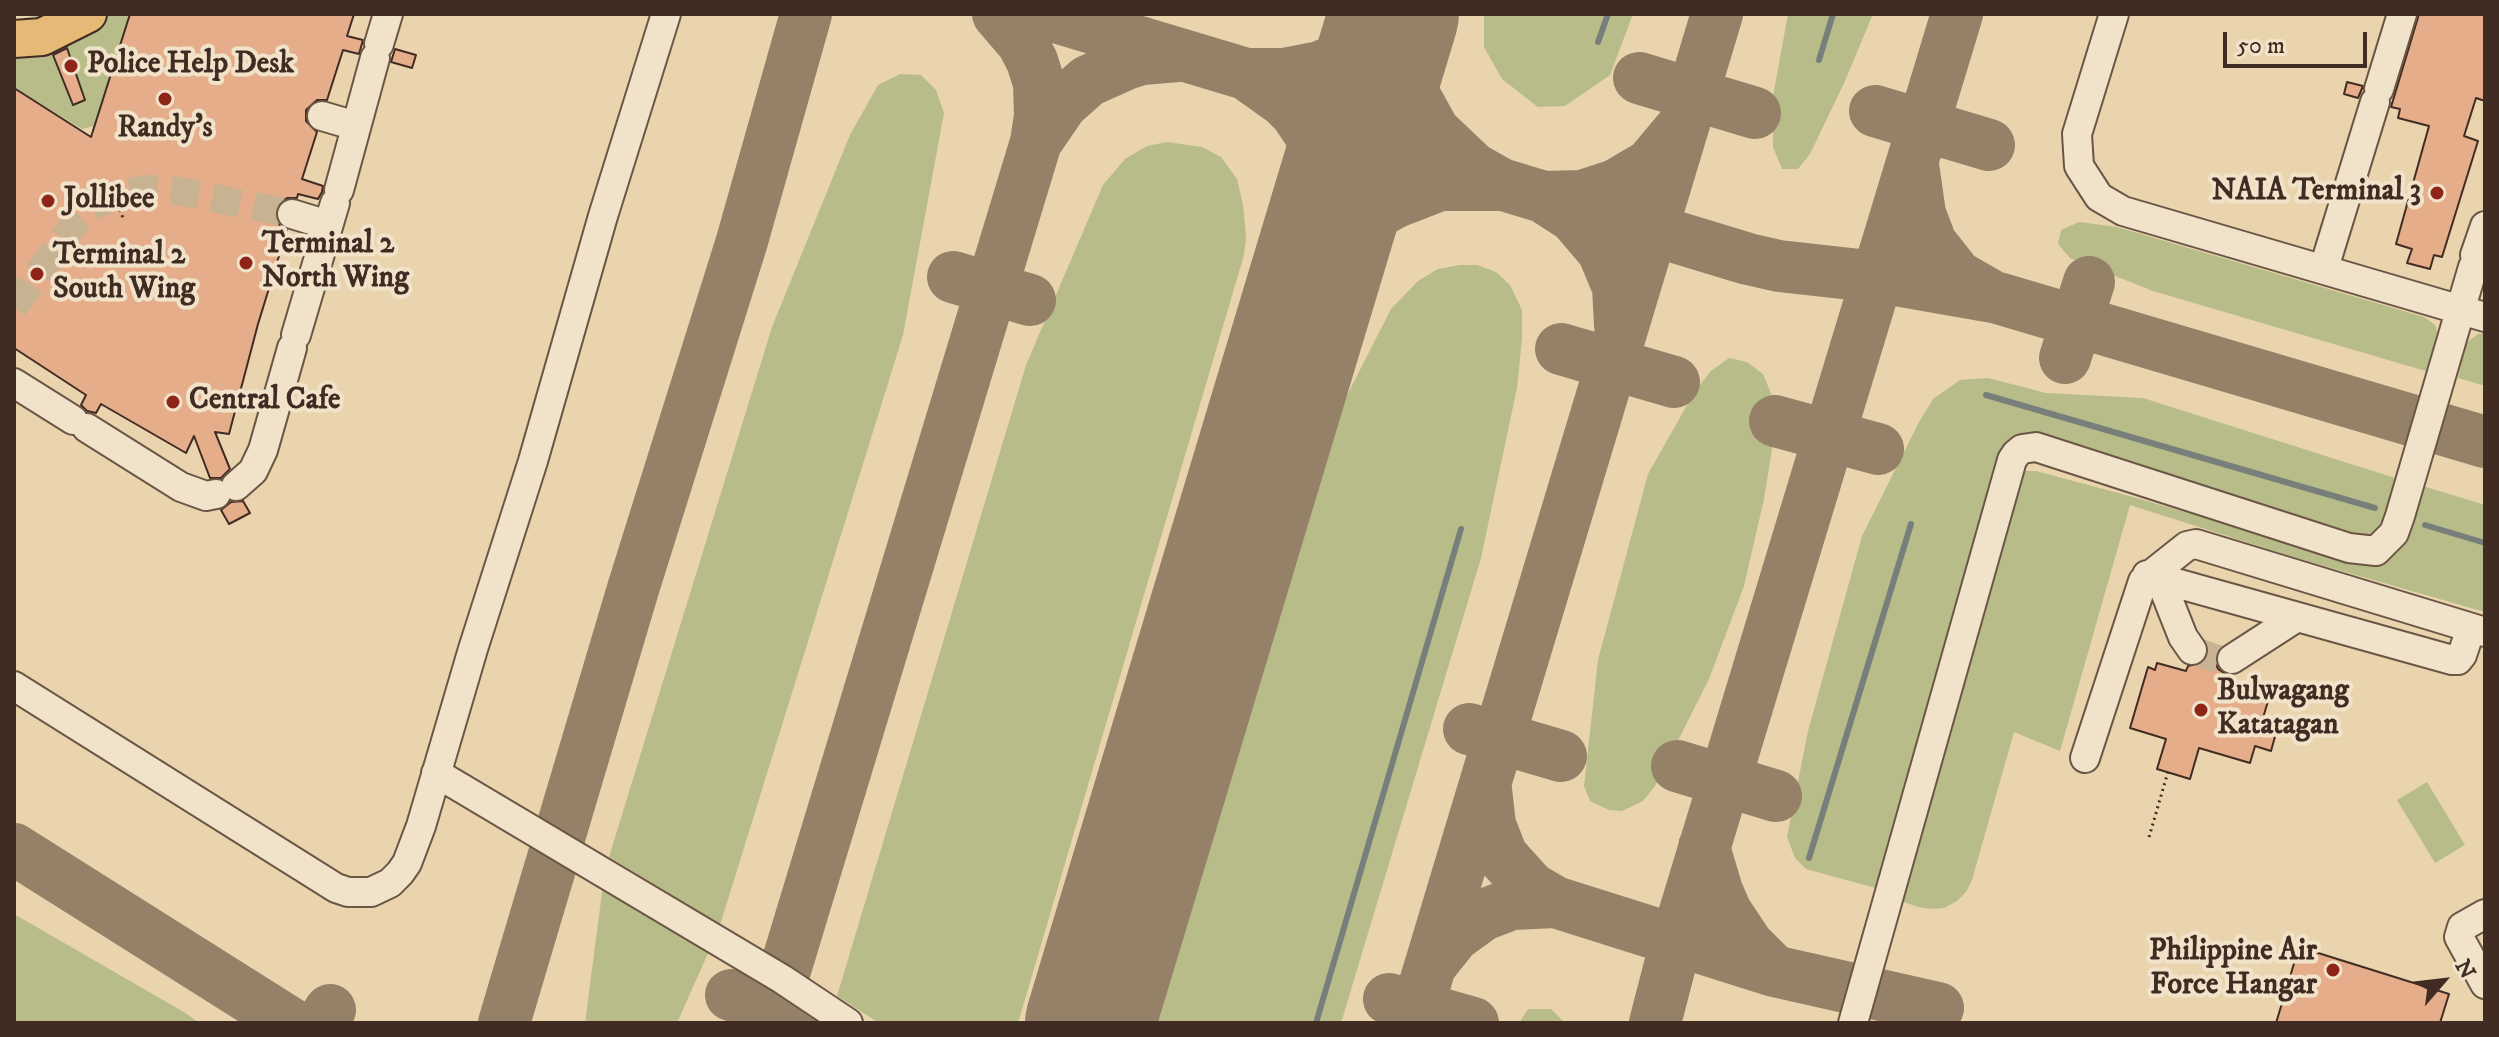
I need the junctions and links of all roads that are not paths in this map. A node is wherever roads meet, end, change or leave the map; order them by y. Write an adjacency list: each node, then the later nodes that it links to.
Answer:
1 (38, 14): 7 (main road)
2 (88, 14): 8 (main road)
3 (388, 14): 10 (lane)
4 (666, 14): 26 (lane)
5 (2114, 14): 14 (lane)
6 (2402, 14): 14 (lane)
7 (14, 18)
8 (14, 39)
9 (322, 116): 10 (lane)
10 (356, 126): 11 (lane)
11 (334, 206): 12 (lane); 16 (lane)
12 (292, 214)
13 (2485, 226): 15 (lane)
14 (2324, 268): 15 (lane)
15 (2473, 313): 30 (lane)
16 (14, 383)
17 (2157, 572): 18 (lane); 19 (lane); 22 (lane); 25 (lane)
18 (2367, 596): 20 (lane); 21 (lane)
19 (2297, 617): 21 (lane); 23 (lane)
20 (2478, 630): 21 (lane)
21 (2355, 633)
22 (2192, 650)
23 (2232, 659)
24 (14, 686): 26 (lane)
25 (2085, 758)
26 (436, 773): 29 (lane)
27 (2485, 914): 28 (lane)
28 (2485, 984)
29 (848, 1023)
30 (1853, 1023)

